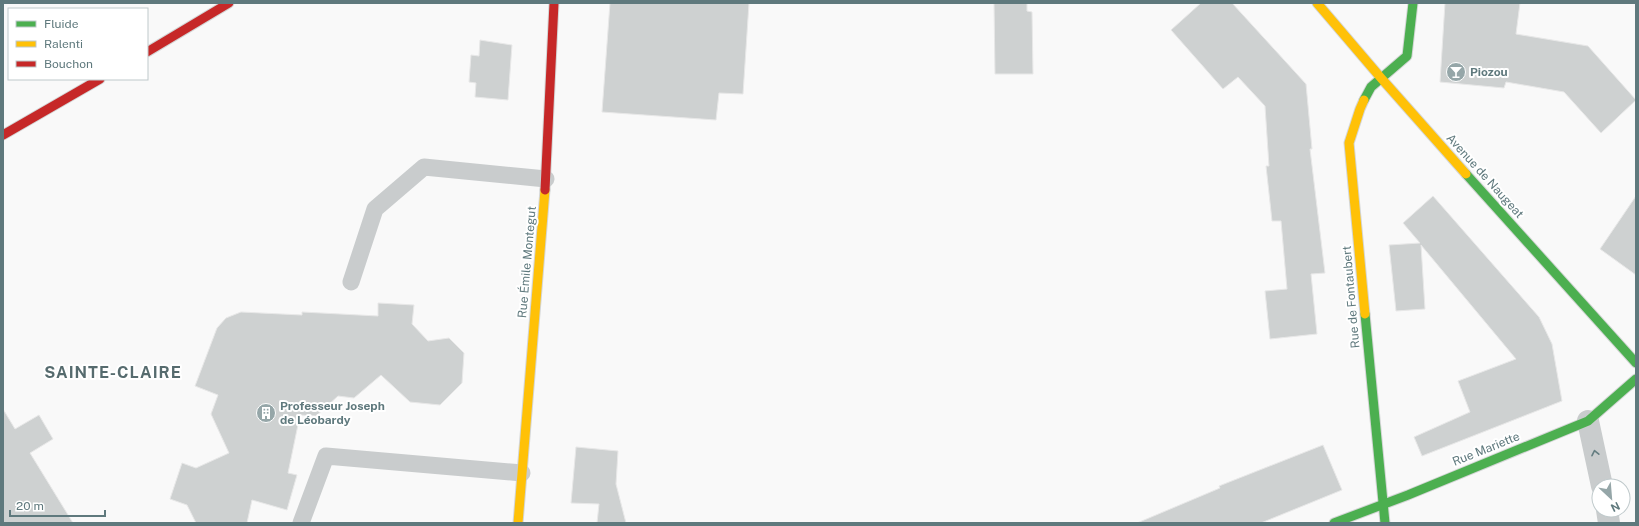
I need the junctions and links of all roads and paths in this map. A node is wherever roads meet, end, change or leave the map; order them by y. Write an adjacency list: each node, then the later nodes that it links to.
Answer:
1 (229, 3): 5 (street)
2 (554, 3): 9 (street, Rue Émile Montegut)
3 (1317, 3): 6 (street, Avenue de Naugeat)
4 (1413, 3): 6 (street, Rue de Fontaubert)
5 (148, 51)
6 (1381, 78): 11 (street, Avenue de Naugeat); 16 (street, Rue de Fontaubert)
7 (98, 80): 8 (street)
8 (3, 135)
9 (546, 179): 10 (lane); 14 (street, Rue Émile Montegut)
10 (351, 282)
11 (1636, 363)
12 (1636, 379): 13 (street, Rue Mariette)
13 (1588, 421): 15 (street, one-way to 13); 16 (street, Rue Mariette)
14 (522, 473): 17 (lane); 18 (street, Rue Émile Montegut)
15 (1600, 478)
16 (1383, 503): 19 (street, Rue Mariette); 20 (street, Rue de Fontaubert)
17 (302, 523)
18 (518, 523)
19 (1334, 523)
20 (1385, 523)

